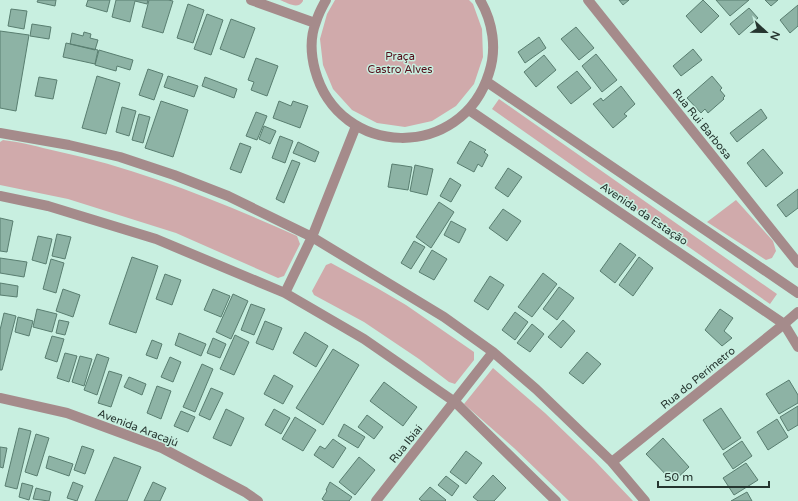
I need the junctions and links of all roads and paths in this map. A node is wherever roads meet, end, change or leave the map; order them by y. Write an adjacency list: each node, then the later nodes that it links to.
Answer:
1 (251, 0): 5 (street)
2 (326, 0): 5 (street)
3 (480, 0): 6 (street)
4 (588, 0): 12 (street, Rua Rui Barbosa)
5 (315, 23): 8 (street)
6 (487, 82): 7 (street); 14 (street, Avenida da Estação)
7 (469, 110): 8 (street); 16 (street, Avenida da Estação)
8 (356, 126): 11 (street)
9 (0, 133): 11 (street)
10 (0, 196): 13 (street)
11 (312, 237): 13 (street); 18 (street)
12 (798, 263)
13 (285, 293): 20 (street)
14 (798, 293)
15 (798, 312): 16 (street, Rua do Perímetro)
16 (784, 324): 17 (street, Avenida da Estação); 21 (street, Rua do Perímetro)
17 (798, 347)
18 (493, 352): 20 (street, Rua Ibiai); 21 (street)
19 (0, 398): 22 (street, Avenida Aracajú)
20 (455, 402): 23 (street, Rua Ibiai); 24 (street)
21 (612, 462): 25 (street)
22 (258, 501)
23 (376, 501)
24 (556, 501)
25 (645, 501)

